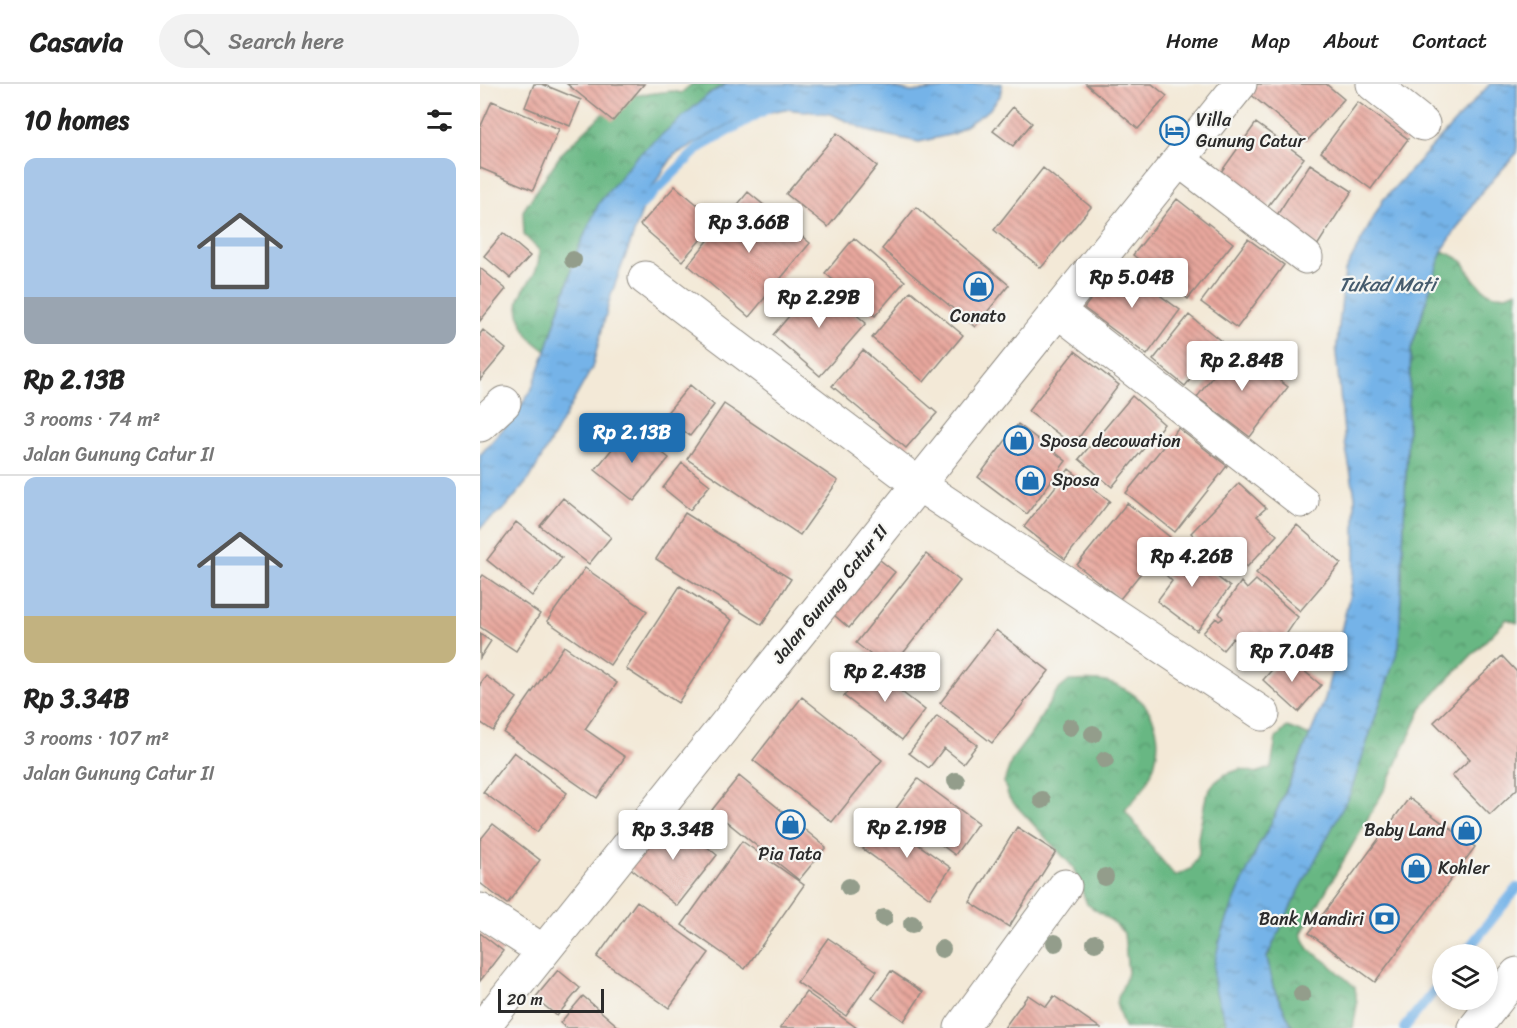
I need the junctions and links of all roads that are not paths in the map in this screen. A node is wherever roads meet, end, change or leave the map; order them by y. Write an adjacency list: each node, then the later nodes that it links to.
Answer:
1 (1240, 84): 4 (street, Jalan Gunung Catur II)
2 (1373, 84): 3 (street)
3 (1423, 124)
4 (1179, 160): 5 (street); 7 (street, Jalan Gunung Catur II)
5 (1306, 256)
6 (645, 278): 10 (street)
7 (1058, 311): 10 (street, Jalan Gunung Catur II); 11 (street)
8 (504, 403): 9 (street)
9 (480, 425)
10 (918, 484): 12 (street); 15 (street, Jalan Gunung Catur II)
11 (1302, 501)
12 (1263, 714)
13 (1065, 886): 18 (street)
14 (480, 910): 15 (street)
15 (543, 951): 17 (street, Jalan Gunung Catur II)
16 (1517, 974): 19 (street)
17 (482, 1028)
18 (961, 1028)
19 (1474, 1028)

